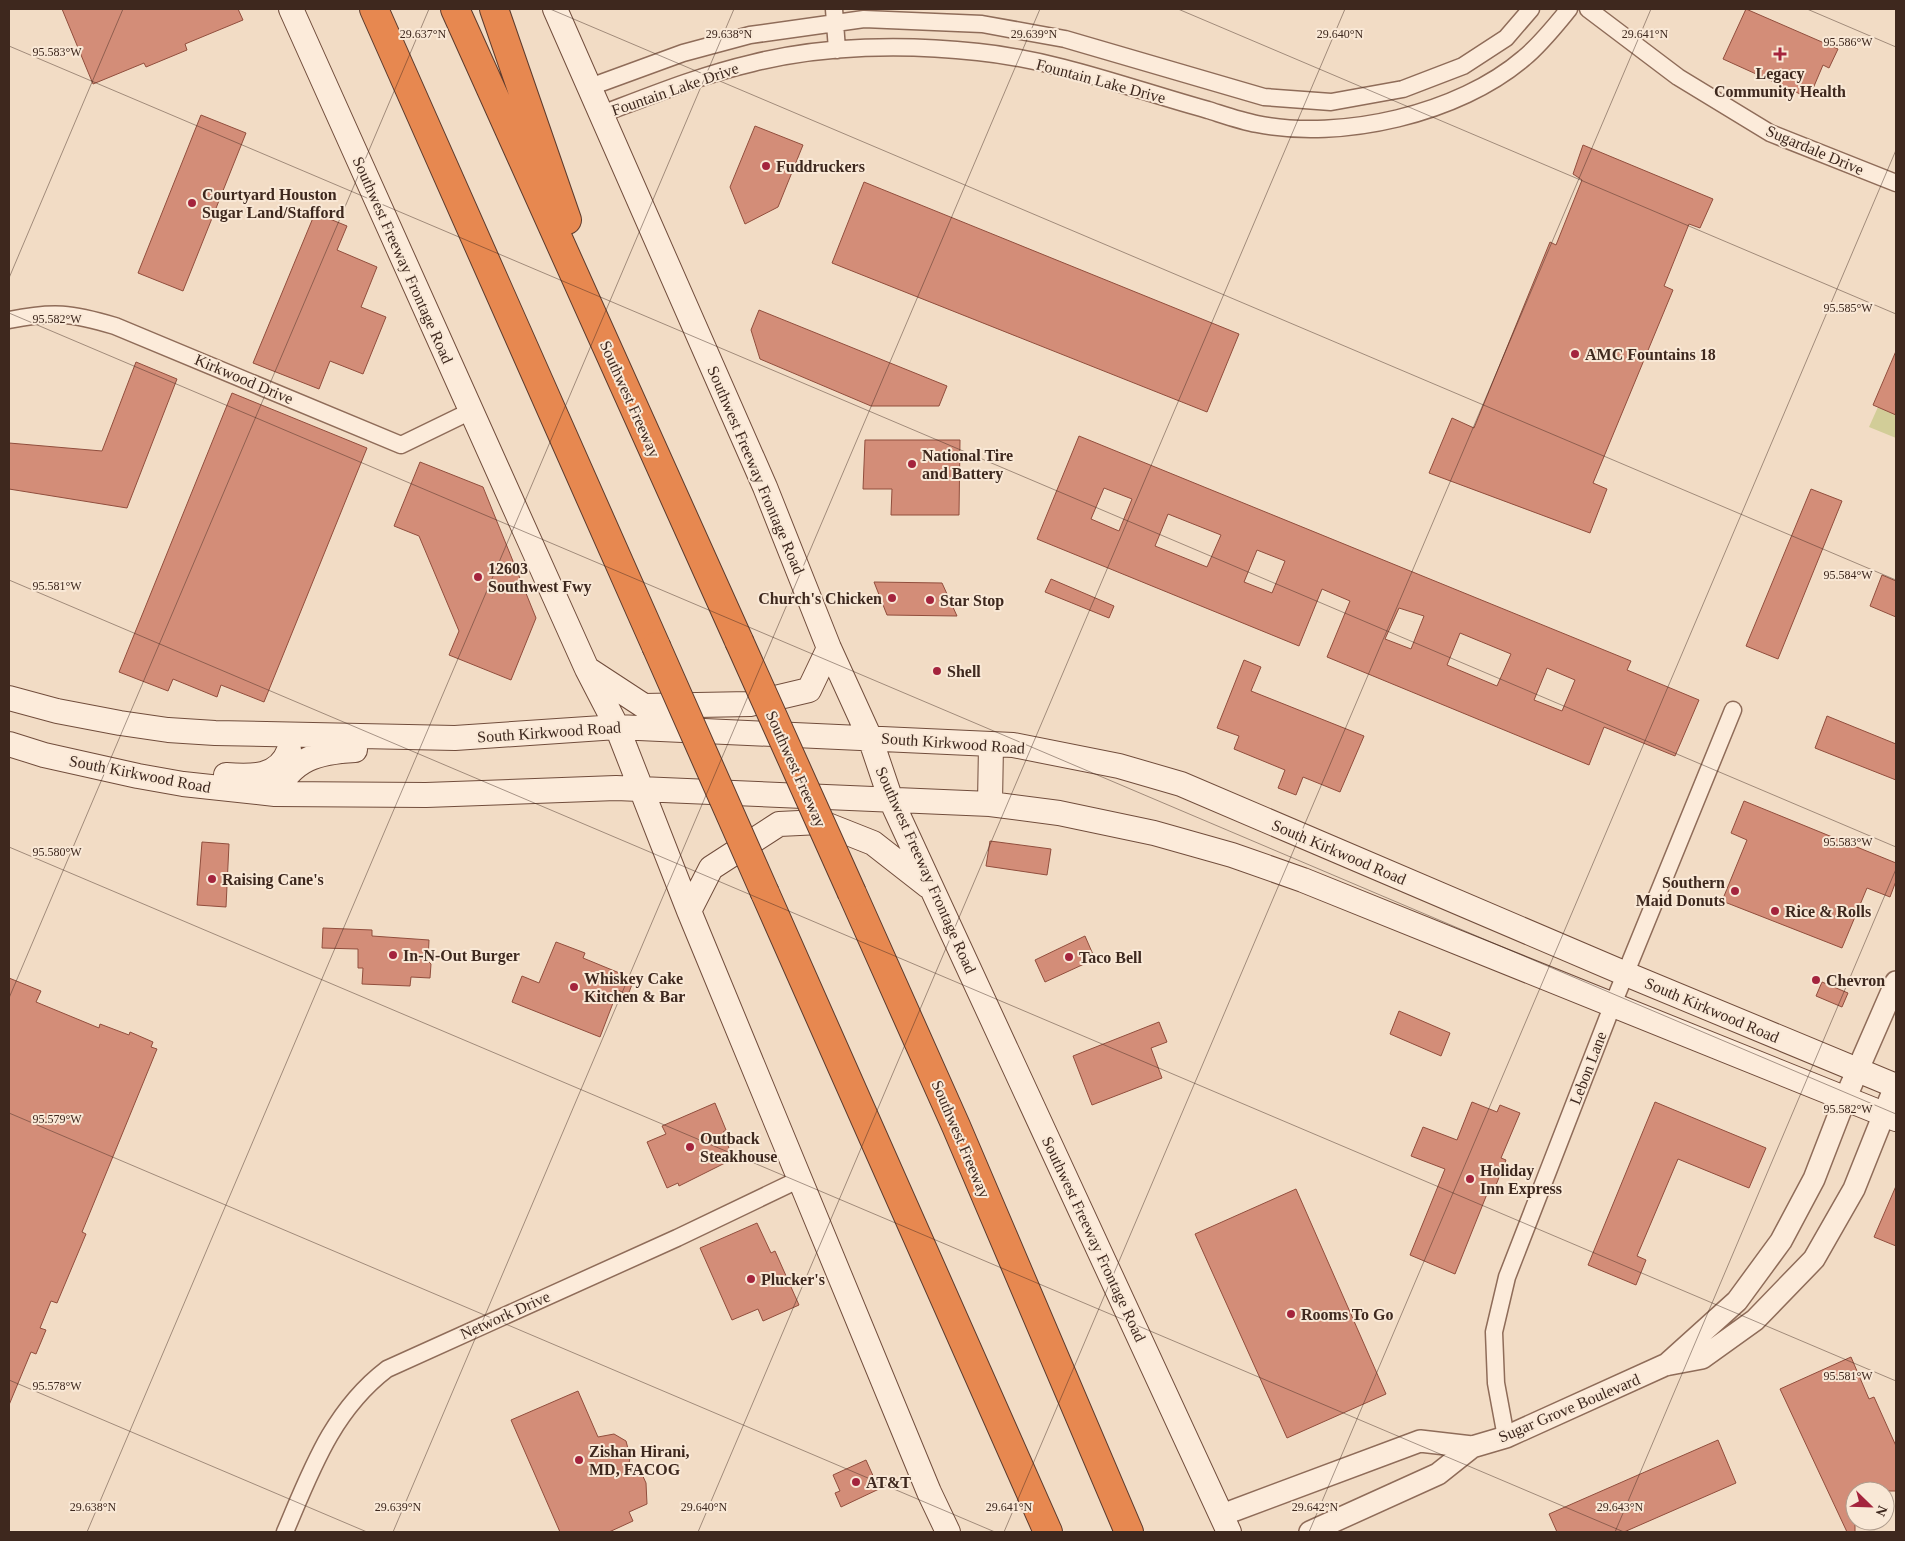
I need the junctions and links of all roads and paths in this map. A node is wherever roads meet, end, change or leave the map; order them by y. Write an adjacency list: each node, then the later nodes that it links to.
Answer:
1 (291, 9): 22 (main road, Southwest Freeway Frontage Road)
2 (374, 9): 54 (highway, bridge)
3 (455, 9): 21 (highway, Southwest Freeway)
4 (494, 9): 21 (highway)
5 (554, 9): 14 (main road, Southwest Freeway Frontage Road)
6 (1531, 9): 15 (street, Fountain Lake Drive)
7 (1569, 9): 18 (street, Fountain Lake Drive)
8 (1588, 9): 19 (street, Sugardale Drive)
9 (863, 14): 10 (street, Fountain Lake Drive); 11 (street); 13 (street, Fountain Lake Drive)
10 (835, 16): 12 (street); 14 (street, Fountain Lake Drive)
11 (865, 47): 12 (street, Fountain Lake Drive); 16 (street, Fountain Lake Drive)
12 (837, 50): 17 (street, Fountain Lake Drive)
13 (1171, 71): 15 (street, Fountain Lake Drive); 16 (street)
14 (590, 87): 17 (main road, Southwest Freeway Frontage Road)
15 (1403, 89): 18 (street)
16 (1163, 98): 18 (street, Fountain Lake Drive)
17 (602, 114): 23 (main road, Southwest Freeway Frontage Road)
18 (1412, 115)
19 (1896, 183)
20 (9, 320): 22 (street, Kirkwood Drive)
21 (613, 361): 55 (highway, Southwest Freeway, bridge)
22 (471, 411): 24 (main road, Southwest Freeway Frontage Road)
23 (829, 648): 24 (main road); 30 (main road, Southwest Freeway Frontage Road)
24 (587, 669): 27 (main road, Southwest Freeway Frontage Road)
25 (9, 698): 28 (main road, South Kirkwood Road)
26 (1732, 710): 40 (street, Lebon Lane)
27 (617, 727): 29 (main road, South Kirkwood Road); 30 (main road, South Kirkwood Road); 34 (main road, Southwest Freeway Frontage Road)
28 (293, 736): 29 (main road, South Kirkwood Road); 33 (main road)
29 (392, 738): 35 (main road)
30 (870, 738): 32 (main road, South Kirkwood Road); 36 (main road, Southwest Freeway Frontage Road)
31 (9, 744): 33 (main road, South Kirkwood Road)
32 (991, 744): 37 (main road); 40 (main road, South Kirkwood Road)
33 (183, 784): 35 (main road, South Kirkwood Road)
34 (640, 789): 35 (main road, South Kirkwood Road); 36 (main road, South Kirkwood Road); 39 (main road, Southwest Freeway Frontage Road)
35 (275, 794)
36 (891, 800): 37 (main road, South Kirkwood Road); 38 (main road, Southwest Freeway Frontage Road)
37 (990, 804): 42 (main road, South Kirkwood Road)
38 (932, 888): 39 (main road); 51 (main road, Southwest Freeway Frontage Road)
39 (690, 911): 47 (main road, Southwest Freeway Frontage Road)
40 (1626, 974): 42 (street, Lebon Lane); 43 (main road, South Kirkwood Road)
41 (1896, 982): 43 (street, Sugar Grove Boulevard)
42 (1613, 1004): 45 (main road, South Kirkwood Road); 49 (street, Lebon Lane)
43 (1858, 1070): 44 (main road, South Kirkwood Road); 45 (street, Sugar Grove Boulevard)
44 (1896, 1085): 46 (street, Sugar Grove Boulevard)
45 (1846, 1099): 46 (main road, South Kirkwood Road); 48 (street, Sugar Grove Boulevard)
46 (1890, 1117): 48 (street, Sugar Grove Boulevard)
47 (800, 1179): 52 (street, Network Drive); 53 (main road, Southwest Freeway Frontage Road)
48 (1666, 1365): 49 (street, Sugar Grove Boulevard)
49 (1506, 1437): 50 (street, Sugar Grove Boulevard)
50 (1472, 1447): 51 (street, Sugar Grove Boulevard); 56 (street, Sugar Grove Boulevard)
51 (1225, 1524)
52 (285, 1532)
53 (948, 1532)
54 (1048, 1532)
55 (1129, 1532)
56 (1310, 1532)

